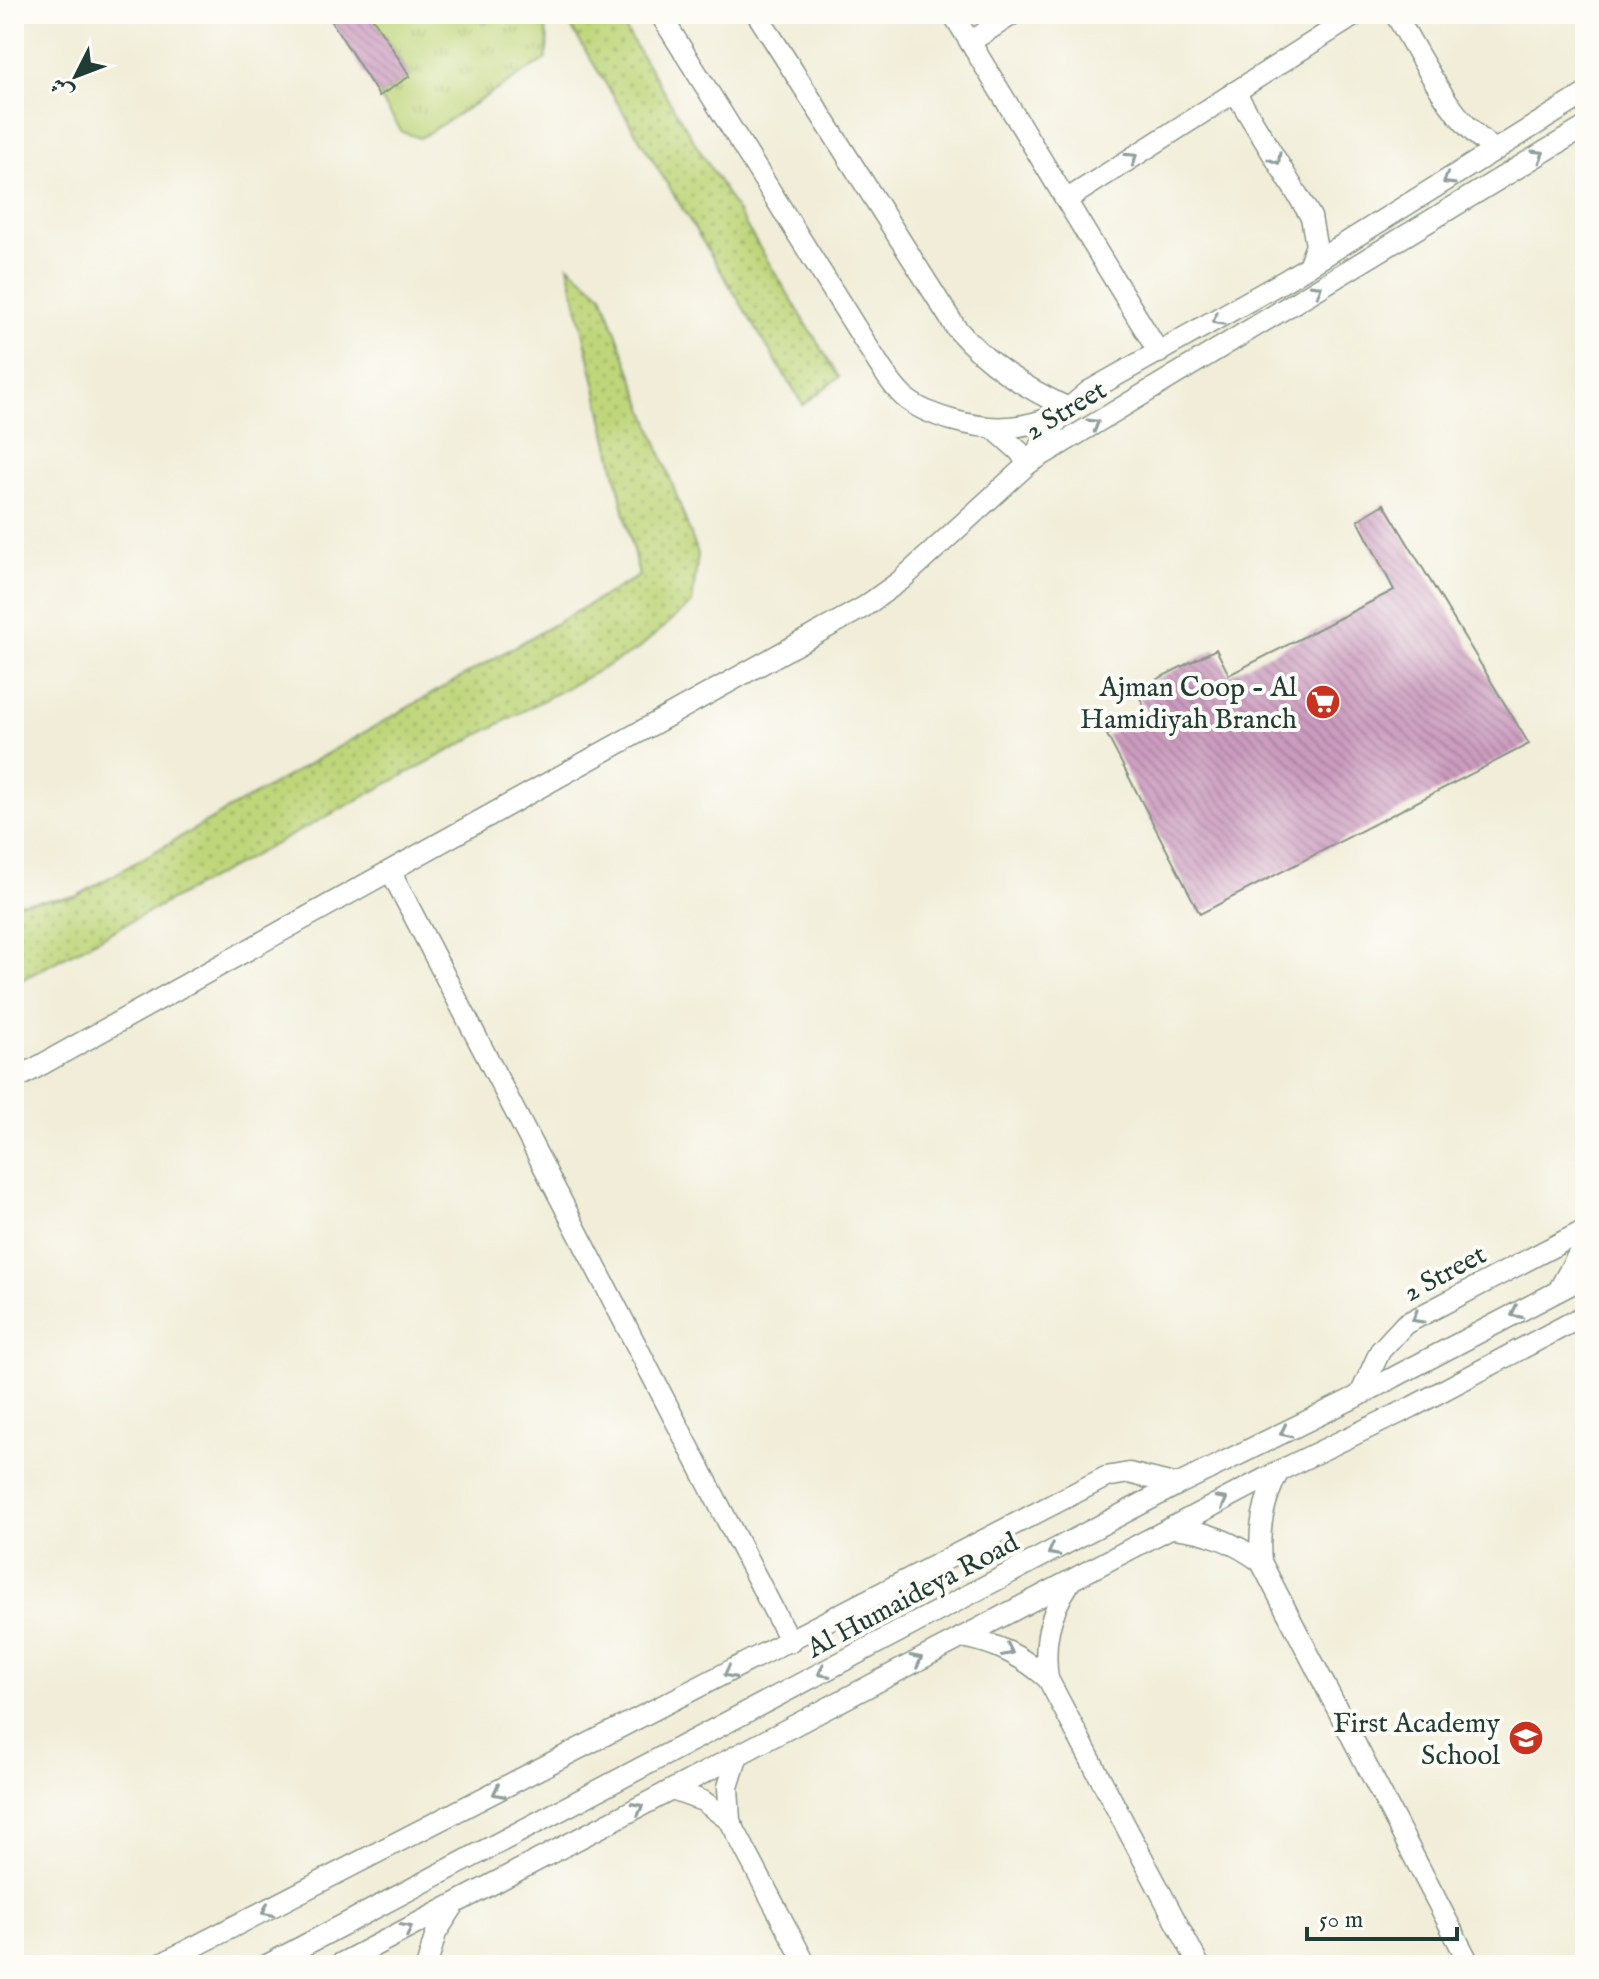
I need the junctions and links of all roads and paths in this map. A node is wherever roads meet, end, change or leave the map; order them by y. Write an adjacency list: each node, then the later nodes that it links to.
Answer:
1 (660, 14): 16 (street)
2 (757, 14): 15 (street)
3 (953, 14): 7 (street)
4 (1013, 14): 7 (street)
5 (1357, 14): 8 (street)
6 (1395, 14): 11 (street)
7 (970, 42): 12 (street)
8 (1235, 92): 12 (street, one-way to 8); 13 (street, one-way to 13)
9 (1585, 94): 11 (street, 2 Street)
10 (1585, 127): 17 (street, 2 Street, one-way to 10)
11 (1496, 150): 13 (street, 2 Street, one-way to 13)
12 (1066, 200): 14 (street)
13 (1308, 266): 14 (street, 2 Street, one-way to 14)
14 (1159, 353): 15 (street, 2 Street)
15 (1065, 411): 16 (street); 17 (street, 2 Street)
16 (993, 428): 17 (street)
17 (1028, 464): 18 (street)
18 (391, 872): 19 (street); 32 (street)
19 (14, 1080)
20 (1585, 1230): 25 (street, 2 Street, one-way to 25)
21 (1585, 1242): 23 (street)
22 (1585, 1277): 23 (street, Al Humaideya Road)
23 (1558, 1291): 25 (street, Al Humaideya Road, one-way to 25)
24 (1585, 1315): 26 (street)
25 (1360, 1395): 27 (street, Al Humaideya Road, one-way to 27)
26 (1279, 1471): 28 (street, one-way to 26); 29 (street)
27 (1177, 1485): 32 (street); 39 (street, Al Humaideya Road, one-way to 39)
28 (1173, 1528): 29 (street); 30 (street)
29 (1261, 1562): 44 (street)
30 (1071, 1581): 31 (street); 33 (street)
31 (962, 1637): 33 (street, one-way to 33); 34 (street, one-way to 31)
32 (790, 1642): 38 (street, one-way to 38)
33 (1048, 1679): 43 (street)
34 (738, 1755): 35 (street); 36 (street)
35 (672, 1790): 36 (street); 37 (street, one-way to 35)
36 (730, 1821): 42 (street)
37 (456, 1903): 40 (street, one-way to 37); 41 (street)
38 (159, 1965)
39 (267, 1965)
40 (338, 1965)
41 (427, 1965)
42 (806, 1965)
43 (1199, 1965)
44 (1470, 1965)

